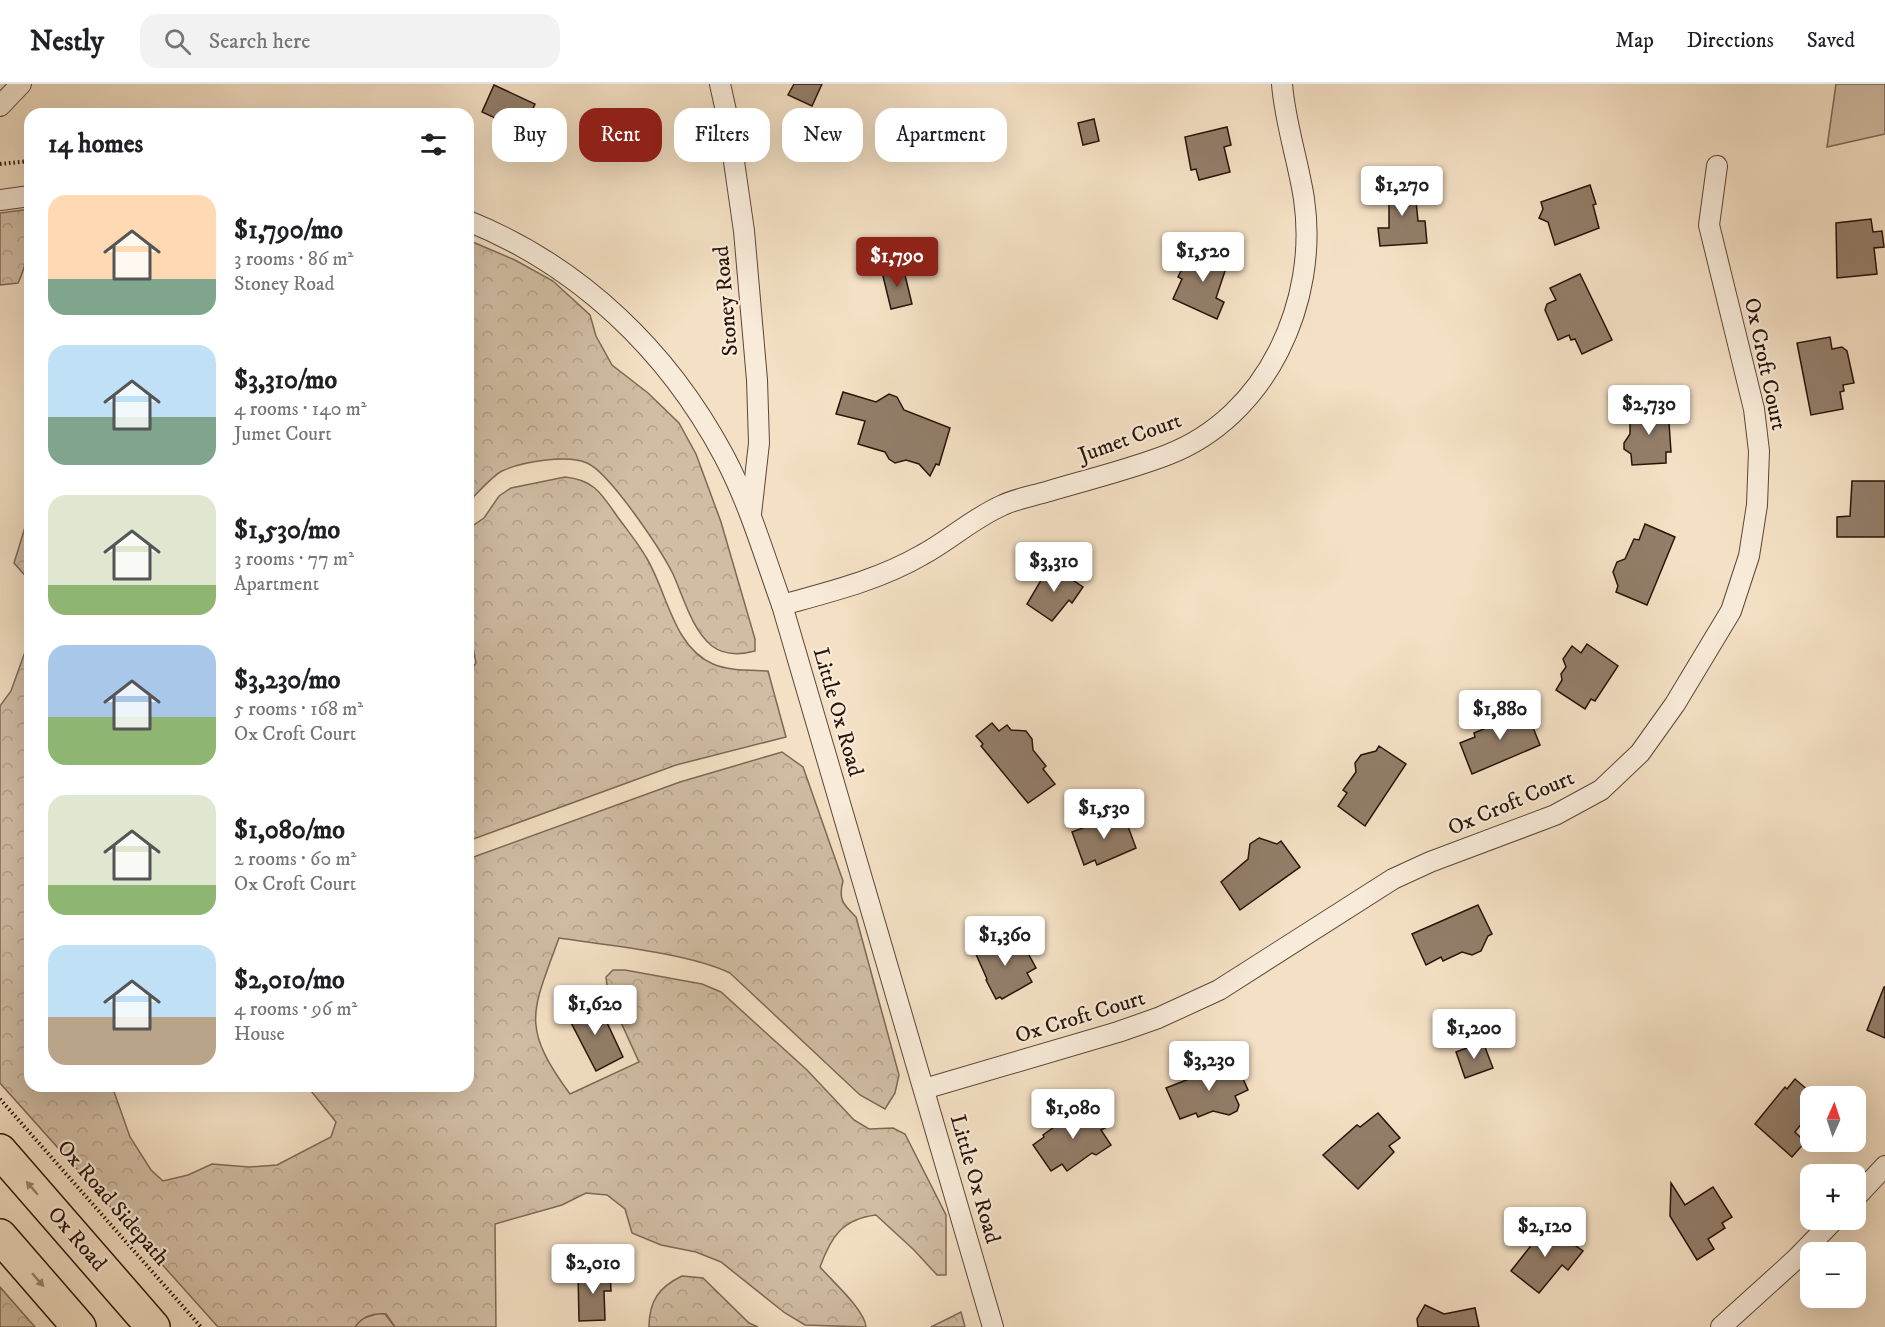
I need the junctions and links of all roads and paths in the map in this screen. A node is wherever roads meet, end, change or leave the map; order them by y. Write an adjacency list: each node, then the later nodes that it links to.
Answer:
1 (21, 84): 4 (street)
2 (720, 84): 11 (street, Stoney Road)
3 (1282, 84): 12 (street, Jumet Court)
4 (0, 106)
5 (24, 162): 6 (path)
6 (0, 164)
7 (1718, 166): 13 (street, Ox Croft Court)
8 (24, 197): 9 (street)
9 (0, 200)
10 (474, 224): 11 (street, Little Ox Road)
11 (751, 516): 12 (street, Little Ox Road)
12 (782, 605): 13 (street, Little Ox Road)
13 (924, 1089): 23 (street, Little Ox Road)
14 (0, 1099): 22 (path, Ox Road Sidepath)
15 (0, 1151): 21 (highway, Ox Road, one-way to 15)
16 (1885, 1166): 17 (street)
17 (1866, 1186)
18 (1824, 1230): 24 (street)
19 (0, 1236): 20 (highway, one-way to 20)
20 (79, 1327)
21 (153, 1327)
22 (201, 1327)
23 (993, 1327)
24 (1721, 1327)

